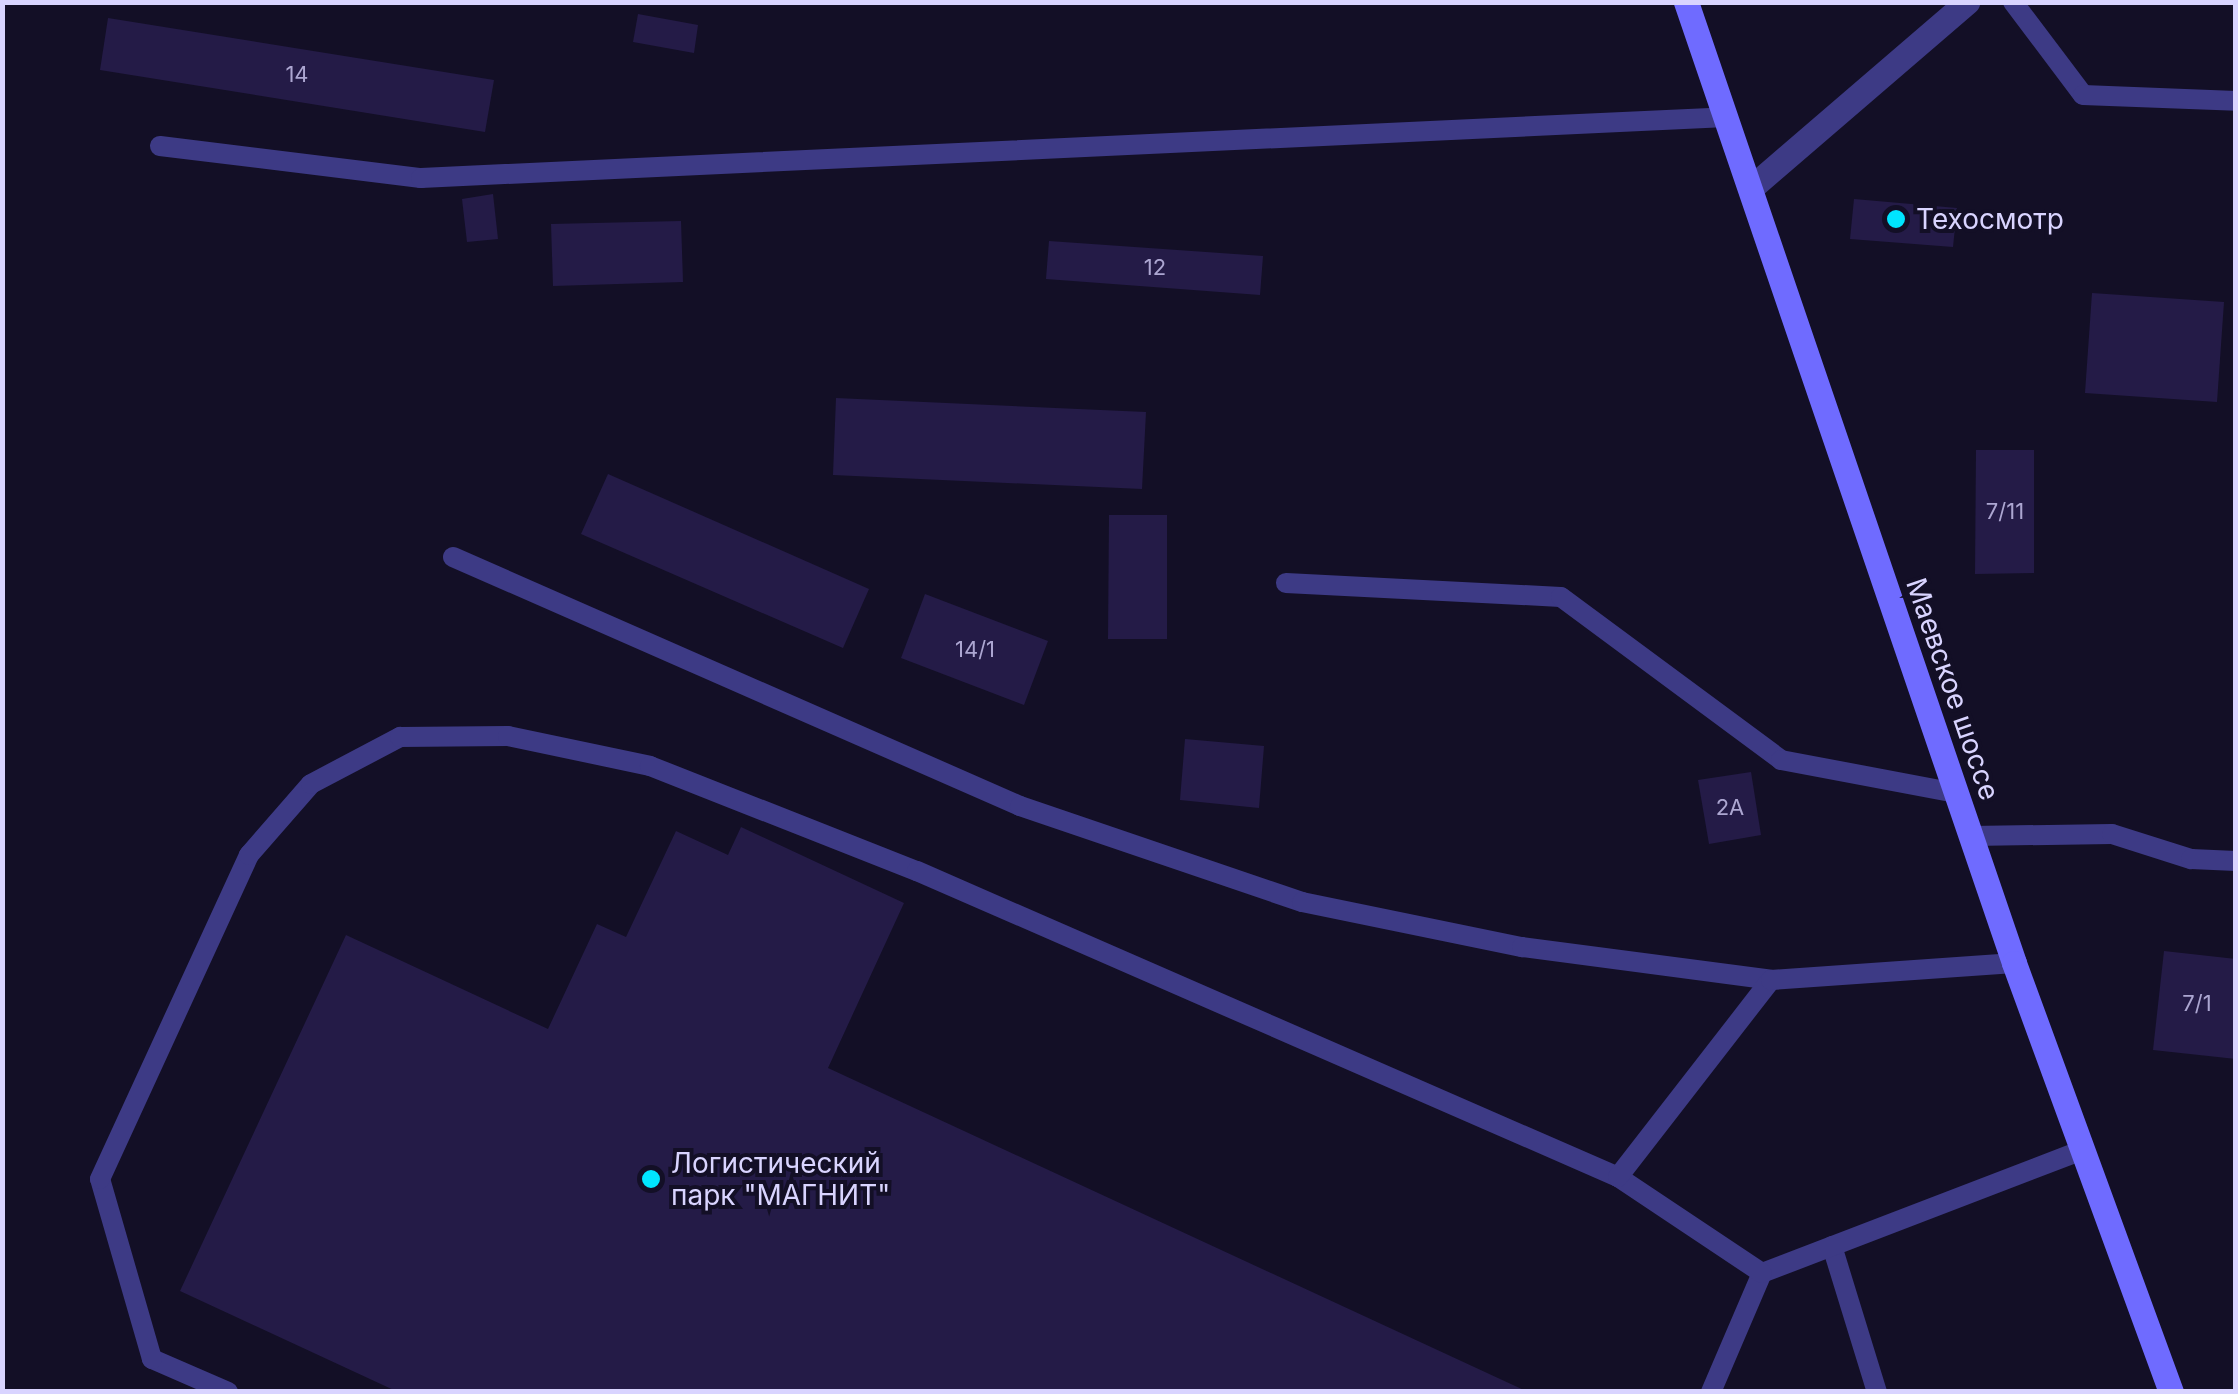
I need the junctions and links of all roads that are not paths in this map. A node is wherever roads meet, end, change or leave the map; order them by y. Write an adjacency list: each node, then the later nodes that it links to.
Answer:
1 (1686, 2): 5 (street, Маевское шоссе)
2 (1966, 2): 7 (street)
3 (2012, 2): 4 (lane)
4 (2236, 102)
5 (1728, 117): 6 (lane); 7 (street, Маевское шоссе)
6 (160, 146)
7 (1752, 187): 10 (street, Маевское шоссе)
8 (453, 557): 14 (lane)
9 (1286, 583): 10 (lane)
10 (1956, 793): 11 (street, Маевское шоссе)
11 (1971, 836): 12 (lane); 13 (street, Маевское шоссе)
12 (2236, 861)
13 (2014, 963): 14 (lane); 15 (street, Маевское шоссе)
14 (1771, 980): 16 (lane)
15 (2082, 1150): 17 (lane); 22 (street, Маевское шоссе)
16 (1618, 1178): 18 (lane); 19 (lane)
17 (1832, 1246): 18 (lane); 21 (lane)
18 (1762, 1273): 20 (lane)
19 (228, 1392)
20 (1711, 1392)
21 (1877, 1392)
22 (2172, 1392)

